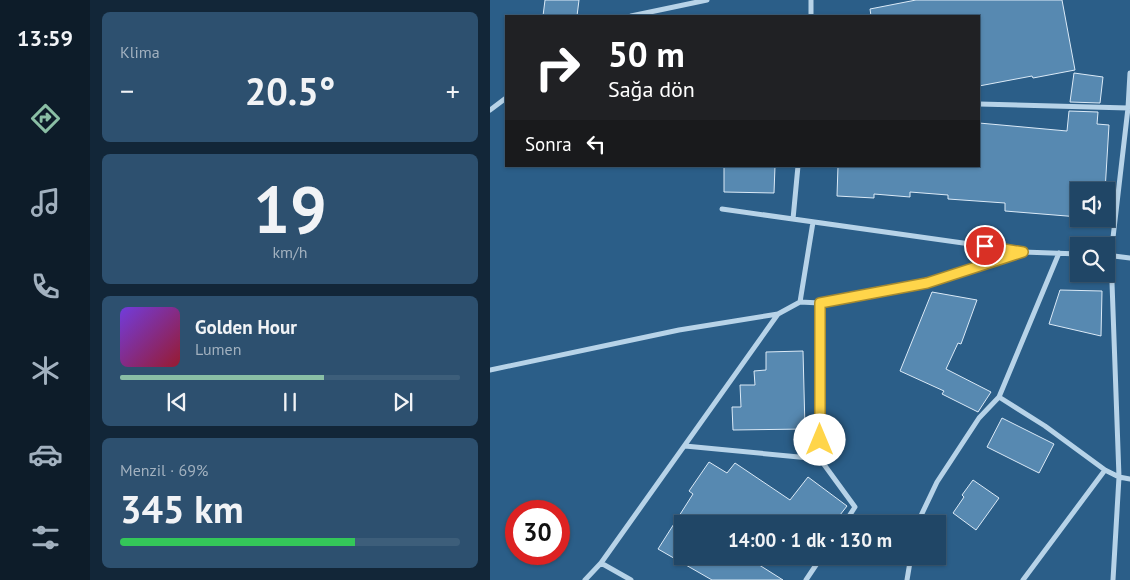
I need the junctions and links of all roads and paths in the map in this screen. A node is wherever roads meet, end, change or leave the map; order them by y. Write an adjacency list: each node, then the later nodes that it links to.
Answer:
1 (708, 0): 3 (street)
2 (811, 0): 4 (street)
3 (637, 15)
4 (811, 15)
5 (1130, 73): 8 (street)
6 (505, 99): 9 (street)
7 (980, 104): 8 (street)
8 (1128, 108): 14 (street)
9 (490, 110)
10 (798, 167): 12 (street)
11 (722, 209): 12 (street)
12 (792, 219): 13 (street)
13 (813, 222): 15 (street); 21 (street)
14 (1111, 237)
15 (1023, 252): 16 (street); 22 (street)
16 (1059, 253): 17 (street); 25 (street)
17 (1070, 254)
18 (1115, 256): 19 (street)
19 (1130, 258)
20 (1110, 282): 29 (street)
21 (800, 302): 22 (street); 23 (street)
22 (820, 303): 27 (street)
23 (778, 314): 24 (street); 26 (street)
24 (490, 370)
25 (999, 397): 28 (street); 32 (street)
26 (685, 446): 27 (street); 33 (street)
27 (820, 459): 31 (street)
28 (1105, 470): 29 (street); 40 (street)
29 (1119, 477): 30 (street); 41 (street)
30 (1130, 478)
31 (850, 515)
32 (921, 515)
33 (601, 563): 36 (street); 37 (street)
34 (816, 565): 38 (street)
35 (909, 565): 39 (street)
36 (585, 580)
37 (631, 580)
38 (806, 580)
39 (906, 580)
40 (1022, 580)
41 (1114, 580)

